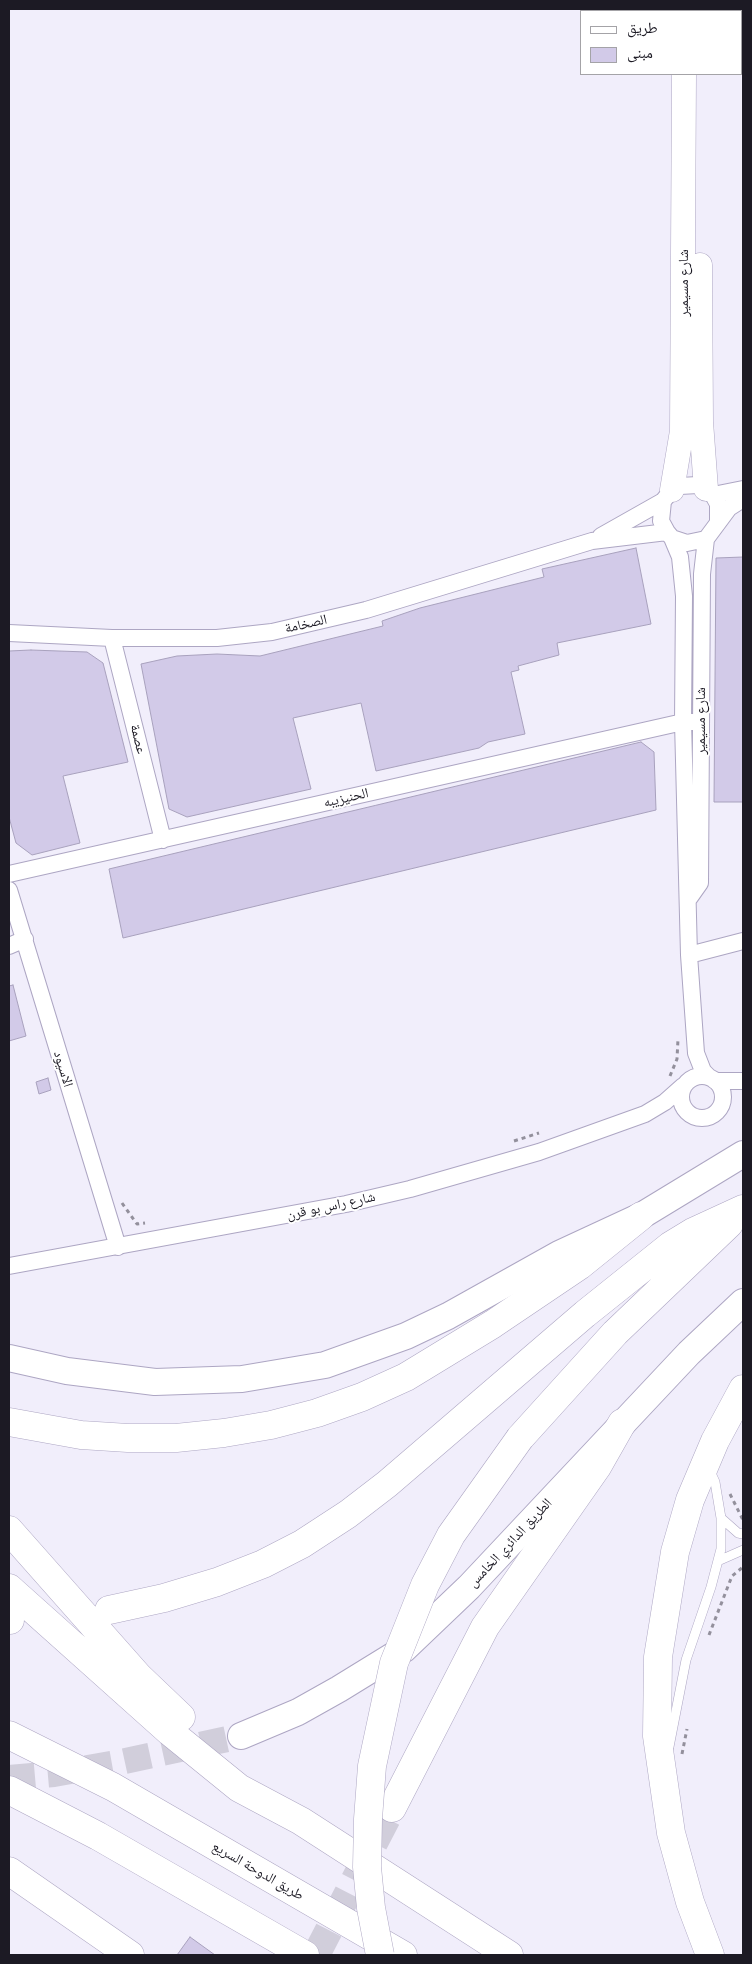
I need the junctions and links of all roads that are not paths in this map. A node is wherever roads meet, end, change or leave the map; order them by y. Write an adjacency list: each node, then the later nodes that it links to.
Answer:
1 (684, 75): 3 (street, شارع مسيمير)
2 (699, 75): 3 (street, شارع مسيمير)
3 (692, 140): 5 (street, شارع مسيمير); 6 (street, شارع مسيمير)
4 (743, 489): 5 (street)
5 (709, 492): 6 (street); 8 (street)
6 (667, 496): 9 (street); 11 (street, الصخامة)
7 (743, 499): 8 (street)
8 (718, 523): 10 (street)
9 (669, 535): 10 (street); 11 (street, الصخامة); 13 (street, شارع مسيمير)
10 (706, 539): 12 (street, شارع مسيمير)
11 (592, 541): 15 (street, الصخامة)
12 (701, 615): 13 (street); 17 (street, شارع مسيمير)
13 (684, 616): 16 (street, شارع مسيمير)
14 (9, 633): 15 (street, الصخامة)
15 (112, 638): 18 (street, عصمة)
16 (684, 722): 17 (street, الحنيزيبه); 18 (street, الحنيزيبه); 21 (street, شارع مسيمير)
17 (701, 722): 21 (street, شارع مسيمير)
18 (163, 840): 19 (street, الحنيزيبه)
19 (9, 874)
20 (9, 890): 22 (street, الاسيود)
21 (688, 900): 25 (street, شارع مسيمير)
22 (25, 939): 24 (street); 35 (street, الاسيود)
23 (743, 941): 25 (street)
24 (9, 946)
25 (689, 955): 26 (street, شارع مسيمير)
26 (696, 1053): 27 (street, شارع مسيمير); 29 (street, شارع مسيمير)
27 (712, 1079): 28 (street); 29 (street); 30 (street)
28 (743, 1081)
29 (680, 1083): 30 (street); 31 (street, شارع راس بو قرن)
30 (688, 1113): 31 (street, شارع راس بو قرن)
31 (645, 1114): 35 (street, شارع راس بو قرن)
32 (743, 1154): 34 (main road)
33 (743, 1210): 49 (highway); 59 (highway, bridge)
34 (641, 1216): 38 (main road); 40 (highway)
35 (118, 1247): 36 (street, شارع راس بو قرن)
36 (9, 1266)
37 (743, 1302): 41 (main road, الطريق الدائري الخامس)
38 (9, 1358)
39 (743, 1388): 42 (highway)
40 (9, 1422)
41 (622, 1423): 51 (main road, الطريق الدائري الخامس); 54 (highway)
42 (706, 1461): 43 (lane); 52 (highway)
43 (722, 1518): 45 (lane); 47 (lane)
44 (9, 1530): 55 (highway)
45 (743, 1534)
46 (743, 1550): 47 (lane)
47 (718, 1561): 52 (lane)
48 (9, 1588): 55 (highway)
49 (109, 1610)
50 (9, 1735): 60 (highway, طريق الدوحة السريع)
51 (241, 1736)
52 (672, 1770): 62 (highway)
53 (9, 1790): 58 (highway)
54 (392, 1808)
55 (301, 1821): 61 (highway)
56 (9, 1870): 57 (highway)
57 (130, 1955)
58 (305, 1955)
59 (380, 1955)
60 (403, 1955)
61 (509, 1955)
62 (710, 1955)

